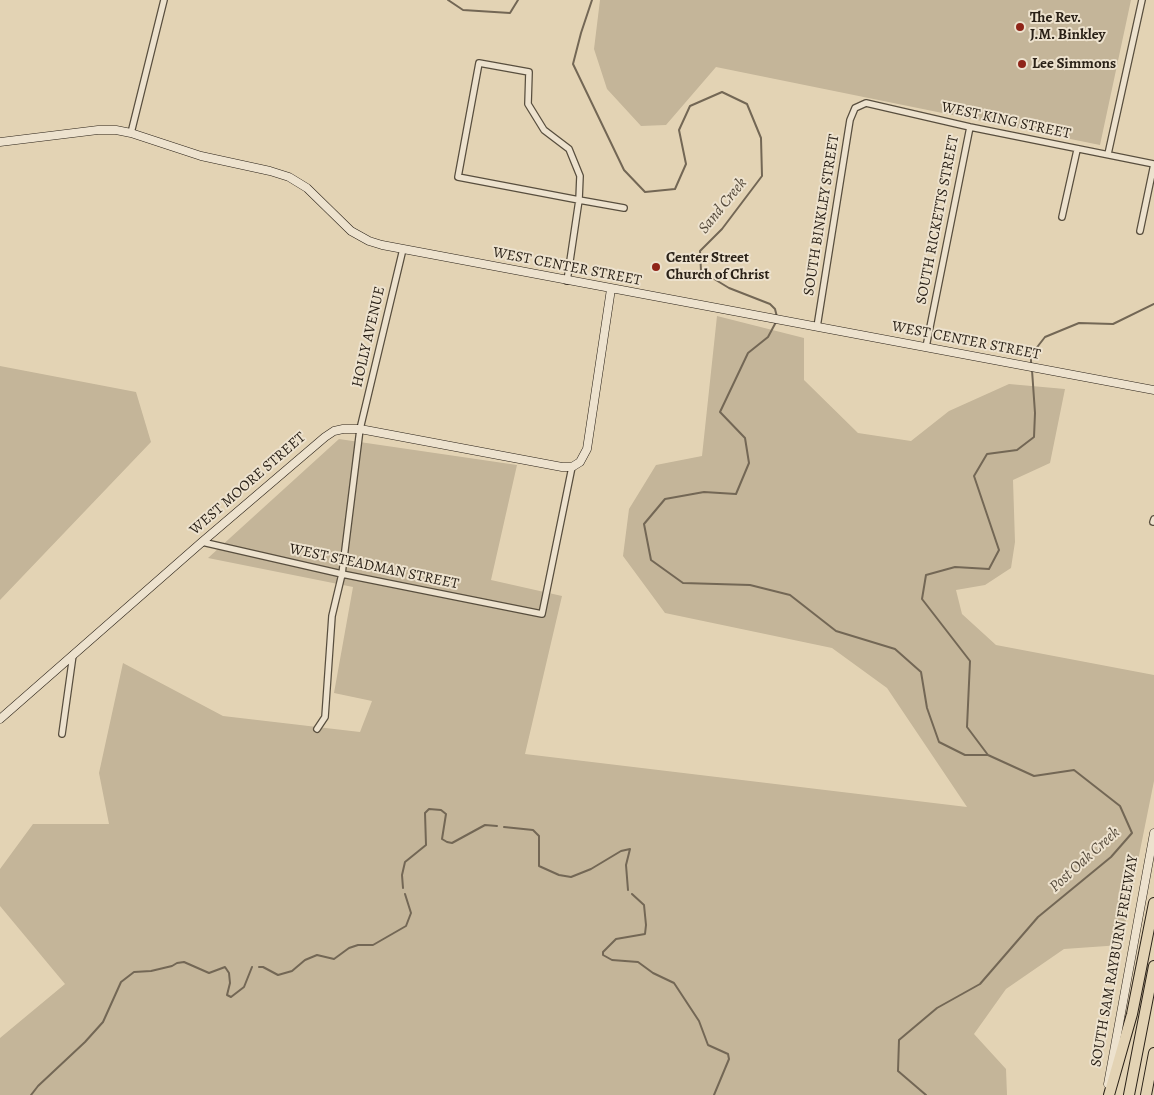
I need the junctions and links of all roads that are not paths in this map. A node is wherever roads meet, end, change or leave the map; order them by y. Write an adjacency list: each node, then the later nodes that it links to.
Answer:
1 (164, 0): 5 (street)
2 (1142, 0): 8 (street)
3 (855, 108): 4 (street, WEST KING STREET); 17 (street, SOUTH BINKLEY STREET)
4 (970, 127): 7 (street, WEST KING STREET); 18 (street, SOUTH RICKETTS STREET)
5 (131, 133): 6 (street, WEST CENTER STREET); 14 (street, WEST CENTER STREET)
6 (0, 142)
7 (1077, 150): 8 (street, WEST KING STREET); 12 (street)
8 (1108, 154): 9 (street, WEST KING STREET)
9 (1154, 164): 13 (street)
10 (579, 200): 10 (street); 11 (street); 15 (street)
11 (624, 208)
12 (1062, 217)
13 (1140, 231)
14 (403, 249): 15 (street, WEST CENTER STREET); 20 (street, HOLLY AVENUE)
15 (567, 280): 16 (street, WEST CENTER STREET)
16 (611, 289): 17 (street, WEST CENTER STREET); 21 (street)
17 (817, 327): 18 (street, WEST CENTER STREET)
18 (926, 347): 19 (street, WEST CENTER STREET)
19 (1154, 390)
20 (360, 430): 21 (street, WEST MOORE STREET); 24 (street, WEST MOORE STREET); 25 (street, HOLLY AVENUE)
21 (572, 467): 25 (street, WEST STEADMAN STREET)
22 (1154, 519): 23 (street)
23 (1153, 522)
24 (202, 542): 25 (street, WEST STEADMAN STREET); 26 (street, WEST MOORE STREET)
25 (342, 574): 28 (street, HOLLY AVENUE)
26 (73, 655): 27 (street, WEST MOORE STREET); 29 (street)
27 (0, 719)
28 (317, 729)
29 (62, 734)
30 (1154, 833): 34 (street, SOUTH SAM RAYBURN FREEWAY)
31 (1154, 903): 34 (highway)
32 (1154, 966): 35 (highway)
33 (1154, 1053): 36 (highway)
34 (1107, 1095)
35 (1129, 1095)
36 (1146, 1095)

